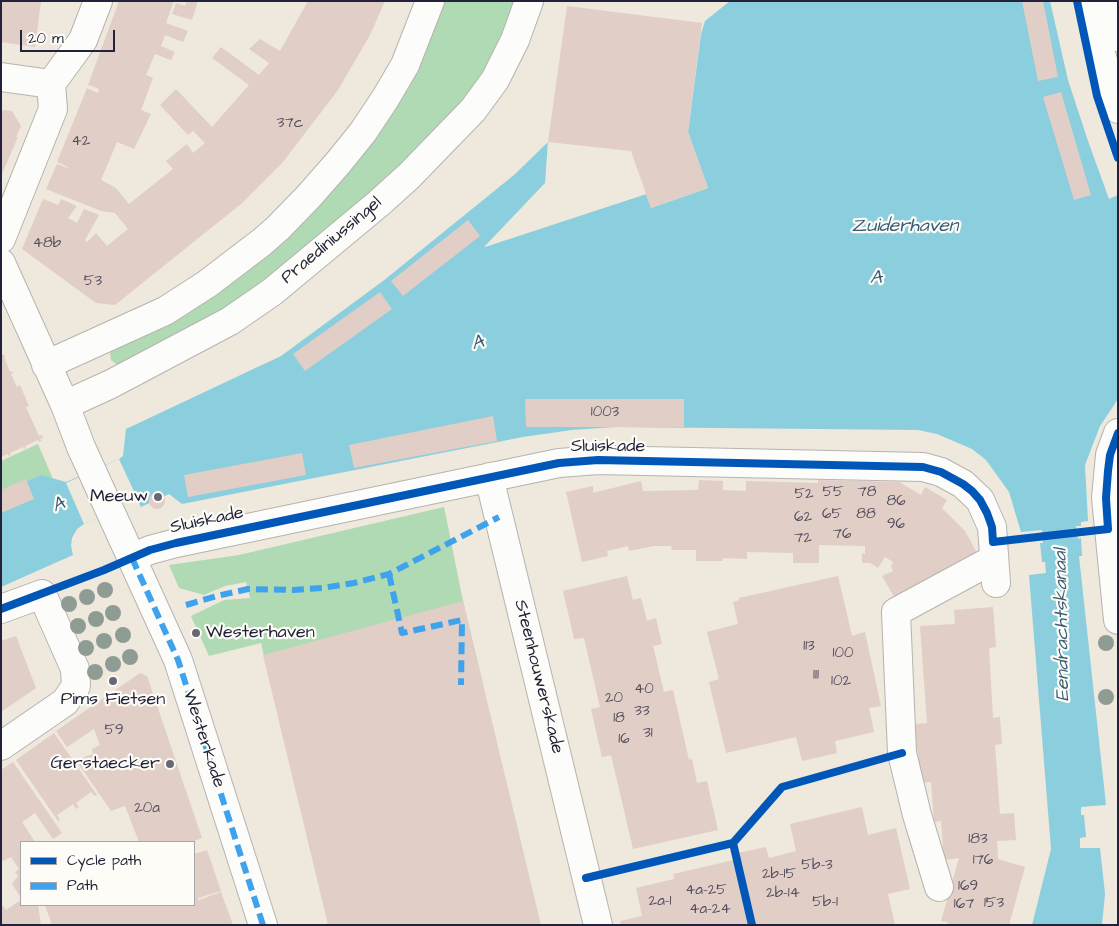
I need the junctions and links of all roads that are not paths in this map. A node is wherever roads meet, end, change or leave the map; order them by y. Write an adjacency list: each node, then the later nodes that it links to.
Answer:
1 (98, 1): 8 (street)
2 (430, 1): 13 (street)
3 (529, 1): 14 (street, Praediniussingel)
4 (1089, 1): 9 (street)
5 (1112, 1): 6 (street)
6 (1118, 37)
7 (1, 78): 8 (street)
8 (52, 84): 10 (street)
9 (1118, 109)
10 (1, 239)
11 (1, 263): 12 (street)
12 (7, 295): 13 (street)
13 (46, 365): 14 (street)
14 (65, 405): 17 (street)
15 (1118, 433): 19 (street)
16 (489, 477): 17 (street, Sluiskade); 21 (street, Sluiskade); 23 (street, Steenhouwerskade)
17 (132, 558): 22 (street, Westerkade)
18 (1, 609): 20 (street)
19 (1118, 620)
20 (1, 746)
21 (939, 887)
22 (263, 925)
23 (598, 925)

